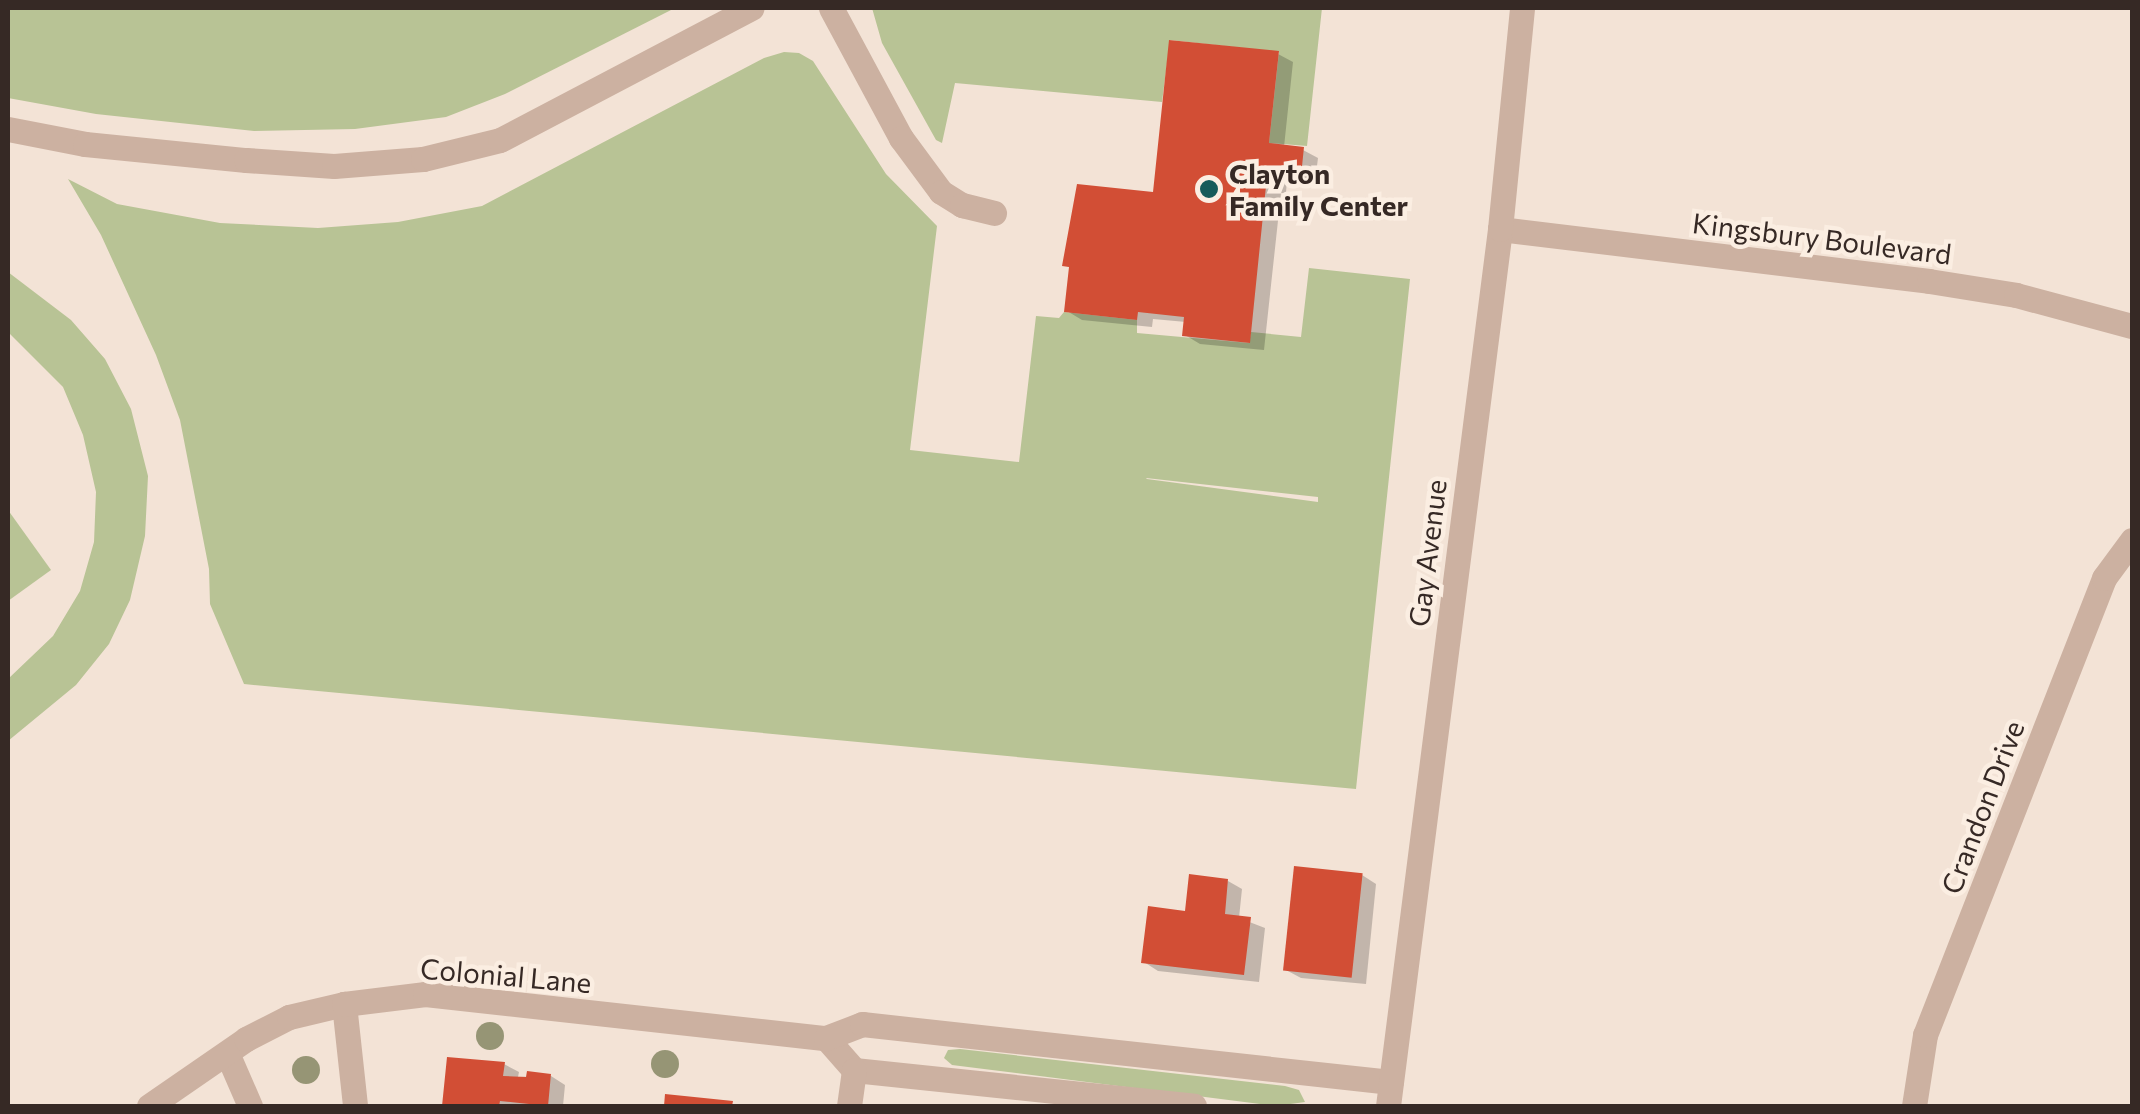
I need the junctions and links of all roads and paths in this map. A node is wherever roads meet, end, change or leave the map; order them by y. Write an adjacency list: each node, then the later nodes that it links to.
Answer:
1 (751, 8): 4 (street)
2 (830, 8): 5 (street)
3 (1522, 8): 6 (street, Gay Avenue)
4 (8, 129)
5 (994, 213)
6 (1500, 230): 7 (street, Kingsbury Boulevard); 15 (street, Gay Avenue)
7 (2132, 326)
8 (2132, 540): 21 (street, Crandon Drive)
9 (344, 1004): 11 (street, Colonial Lane); 12 (street, Colonial Lane); 18 (street)
10 (948, 1035): 11 (street, Colonial Lane); 14 (street); 15 (street, Colonial Lane)
11 (826, 1038): 13 (street)
12 (227, 1053): 16 (street, Colonial Lane); 17 (street)
13 (854, 1070): 14 (street); 19 (street)
14 (948, 1079): 20 (street)
15 (1389, 1094)
16 (149, 1106)
17 (250, 1106)
18 (355, 1106)
19 (849, 1106)
20 (1194, 1106)
21 (1914, 1106)

